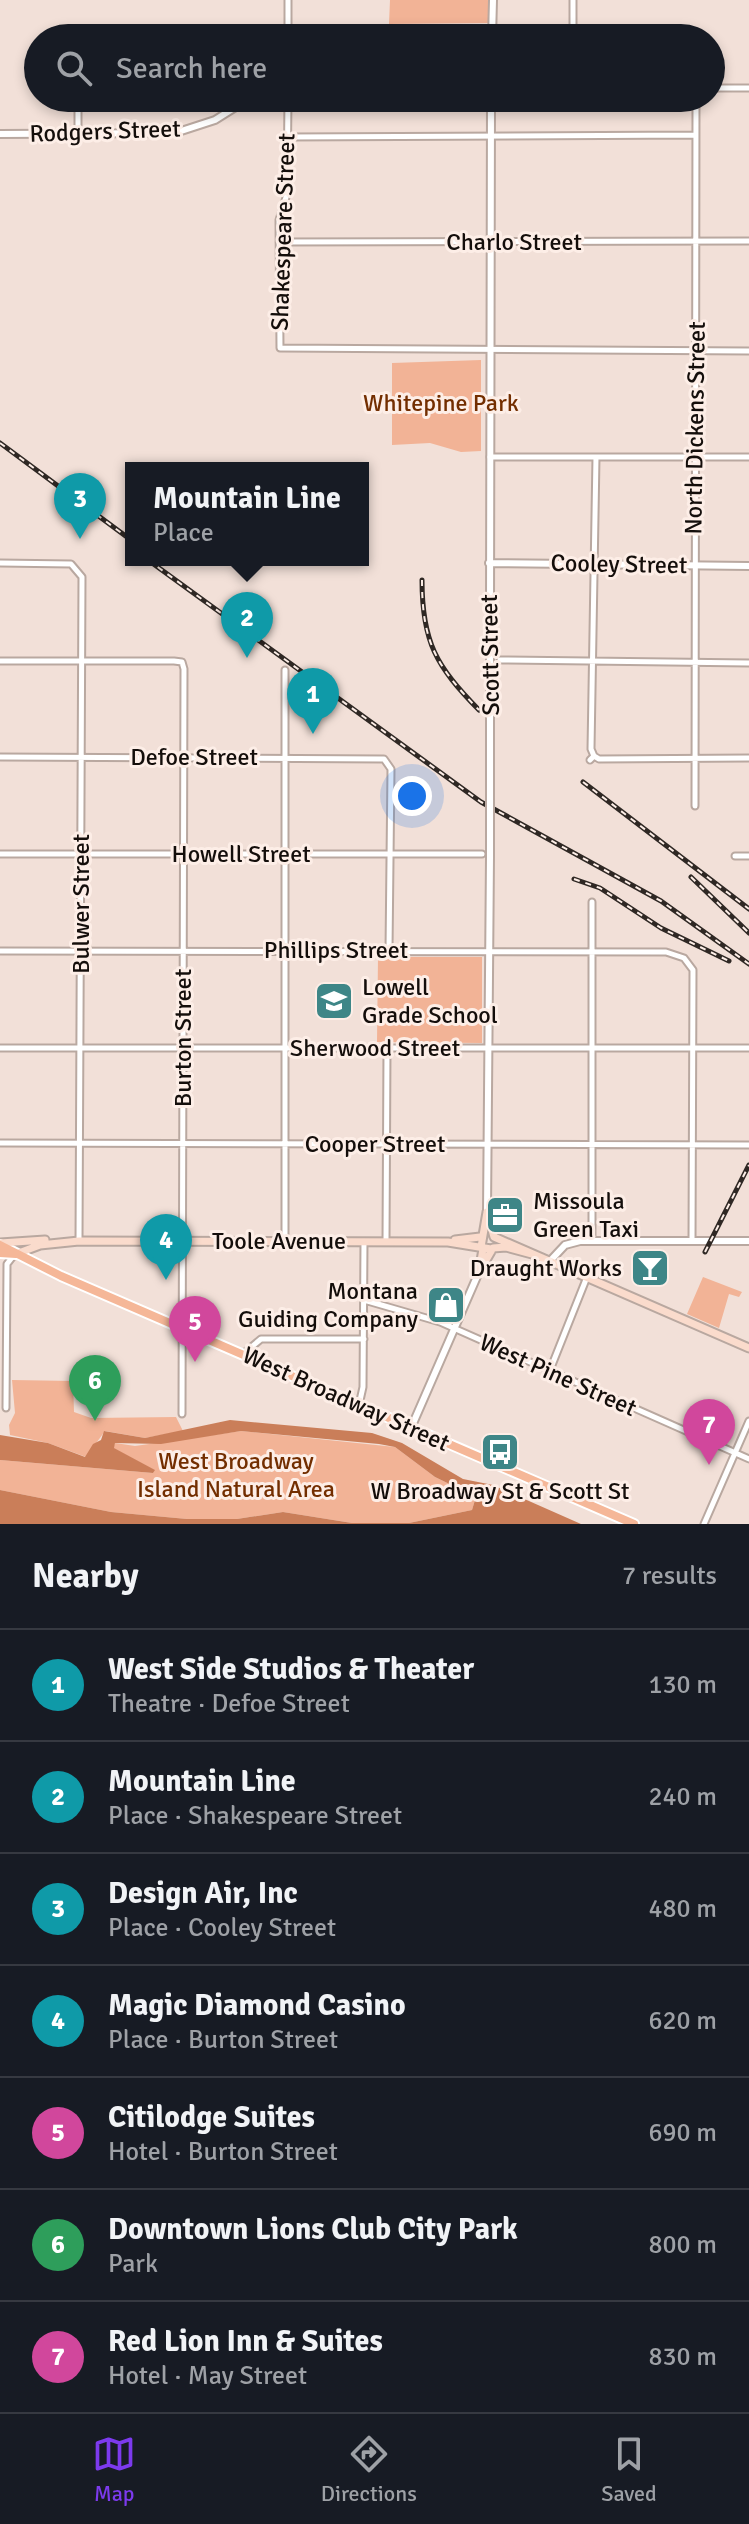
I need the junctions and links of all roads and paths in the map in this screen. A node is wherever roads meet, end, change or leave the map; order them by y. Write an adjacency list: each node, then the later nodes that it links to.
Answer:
1 (288, 0): 4 (street)
2 (493, 0): 5 (street)
3 (573, 0): 6 (street)
4 (288, 24)
5 (492, 24)
6 (573, 24)
7 (725, 88): 8 (street)
8 (749, 88)
9 (78, 112): 15 (street)
10 (228, 112): 15 (street, Rodgers Street)
11 (288, 112): 18 (street, Shakespeare Street)
12 (491, 112): 17 (street, Scott Street)
13 (696, 112): 16 (street, North Dickens Street)
14 (0, 134): 15 (street, Rodgers Street)
15 (78, 134)
16 (696, 135): 17 (street); 19 (street, North Dickens Street)
17 (491, 136): 18 (street); 22 (street, Scott Street)
18 (288, 137): 21 (street, Shakespeare Street)
19 (695, 241): 20 (street, Charlo Street); 22 (street, Charlo Street); 24 (street, North Dickens Street)
20 (749, 241)
21 (279, 242): 22 (street, Charlo Street); 23 (street, Shakespeare Street)
22 (490, 242): 23 (street, Scott Street)
23 (490, 349): 24 (street); 26 (street, Scott Street)
24 (696, 351): 25 (street); 28 (street, North Dickens Street)
25 (749, 351)
26 (490, 457): 27 (street); 32 (street, Scott Street)
27 (596, 457): 28 (street); 30 (street)
28 (695, 457): 29 (street); 33 (street, North Dickens Street)
29 (749, 457)
30 (594, 562): 32 (street, Cooley Street); 33 (street, Cooley Street); 38 (street)
31 (0, 563): 37 (street, Bulwer Street)
32 (489, 563): 54 (street, Scott Street, bridge)
33 (694, 565): 34 (street, Cooley Street); 39 (street, North Dickens Street)
34 (749, 566)
35 (500, 660): 38 (street)
36 (0, 661): 37 (street)
37 (82, 661): 44 (street, Bulwer Street); 45 (street, Burton Street)
38 (592, 662): 39 (street); 46 (street)
39 (695, 663): 40 (street); 46 (street, North Dickens Street)
40 (749, 663)
41 (285, 670): 43 (street)
42 (0, 757): 44 (street, Defoe Street)
43 (286, 757): 45 (street, Defoe Street); 52 (street); 53 (street, Defoe Street)
44 (82, 758): 45 (street, Defoe Street); 49 (street, Bulwer Street)
45 (184, 758): 51 (street, Burton Street)
46 (694, 758): 47 (street); 48 (street, North Dickens Street)
47 (749, 758)
48 (695, 806)
49 (81, 853): 50 (street, Howell Street); 51 (street, Howell Street); 63 (street, Bulwer Street)
50 (0, 854)
51 (184, 854): 52 (street, Howell Street); 61 (street, Burton Street)
52 (285, 855): 53 (street, Howell Street); 58 (street)
53 (389, 855): 54 (street, Howell Street); 59 (street)
54 (486, 856): 62 (street, Scott Street)
55 (735, 856): 56 (street)
56 (749, 856)
57 (592, 902): 64 (street)
58 (284, 950): 59 (street, Phillips Street); 61 (street, Phillips Street); 68 (street)
59 (389, 950): 62 (street, Phillips Street)
60 (0, 951): 63 (street, Phillips Street)
61 (183, 951): 63 (street, Phillips Street); 67 (street, Burton Street)
62 (489, 951): 64 (street, Phillips Street); 70 (street, Scott Street)
63 (81, 952): 66 (street, Bulwer Street)
64 (592, 952): 71 (street); 72 (street, Phillips Street)
65 (0, 1048): 66 (street, Sherwood Street)
66 (81, 1048): 67 (street, Sherwood Street); 75 (street, Bulwer Street)
67 (183, 1048): 68 (street, Sherwood Street); 76 (street, Burton Street)
68 (284, 1048): 69 (street, Sherwood Street); 77 (street)
69 (387, 1048): 70 (street, Sherwood Street); 79 (street)
70 (488, 1048): 71 (street, Sherwood Street); 80 (street, Scott Street)
71 (591, 1048): 72 (street, Sherwood Street); 78 (street)
72 (693, 1048): 73 (street, Sherwood Street); 81 (street)
73 (749, 1048)
74 (0, 1143): 75 (street, Cooper Street)
75 (80, 1143): 76 (street, Cooper Street); 87 (street, Bulwer Street)
76 (182, 1143): 77 (street, Cooper Street); 88 (street, Burton Street)
77 (286, 1143): 79 (street, Cooper Street); 93 (street)
78 (593, 1143): 80 (street, Cooper Street); 81 (street, Cooper Street); 90 (street)
79 (386, 1144): 80 (street, Cooper Street); 89 (street)
80 (488, 1144): 83 (street, Scott Street)
81 (692, 1144): 82 (street, Cooper Street); 91 (street)
82 (749, 1145)
83 (487, 1212): 84 (main road); 85 (main road)
84 (481, 1236): 85 (main road, Toole Avenue); 95 (main road, Toole Avenue); 97 (main road)
85 (494, 1236): 97 (main road); 100 (main road, Toole Avenue)
86 (63, 1241): 87 (main road, Toole Avenue); 96 (main road, Toole Avenue); 99 (main road, Toole Avenue)
87 (79, 1241): 88 (main road, Toole Avenue)
88 (182, 1241): 93 (main road, Toole Avenue); 105 (street, Burton Street)
89 (386, 1241): 94 (main road, Toole Avenue); 95 (main road, Toole Avenue)
90 (592, 1241): 91 (street); 101 (street)
91 (692, 1241): 92 (street)
92 (749, 1241)
93 (285, 1242): 94 (main road, Toole Avenue)
94 (364, 1242): 104 (street)
95 (448, 1242): 97 (main road, Toole Avenue)
96 (0, 1244): 99 (main road, West Broadway Street)
97 (487, 1248): 100 (main road, Toole Avenue); 102 (main road)
98 (0, 1253): 99 (main road, West Broadway Street)
99 (16, 1254): 105 (main road, West Broadway Street); 107 (street)
100 (538, 1255): 101 (main road, Toole Avenue)
101 (551, 1260): 103 (main road, Toole Avenue)
102 (479, 1272): 106 (street)
103 (587, 1277): 109 (main road, Toole Avenue); 111 (street)
104 (364, 1300): 106 (street, West Pine Street); 108 (street)
105 (183, 1328): 110 (main road, West Broadway Street); 114 (street, Burton Street)
106 (455, 1328): 111 (street, West Pine Street); 116 (street)
107 (3, 1339): 113 (street)
108 (364, 1339): 110 (street); 112 (street)
109 (749, 1348)
110 (243, 1354): 112 (main road, West Broadway Street)
111 (550, 1370): 117 (street, West Pine Street)
112 (359, 1405): 116 (main road, West Broadway Street)
113 (6, 1408)
114 (182, 1414)
115 (749, 1421): 117 (street)
116 (411, 1428): 119 (main road, West Broadway Street)
117 (735, 1453): 118 (street, West Pine Street); 120 (street)
118 (749, 1459)
119 (634, 1524)
120 (704, 1524)

